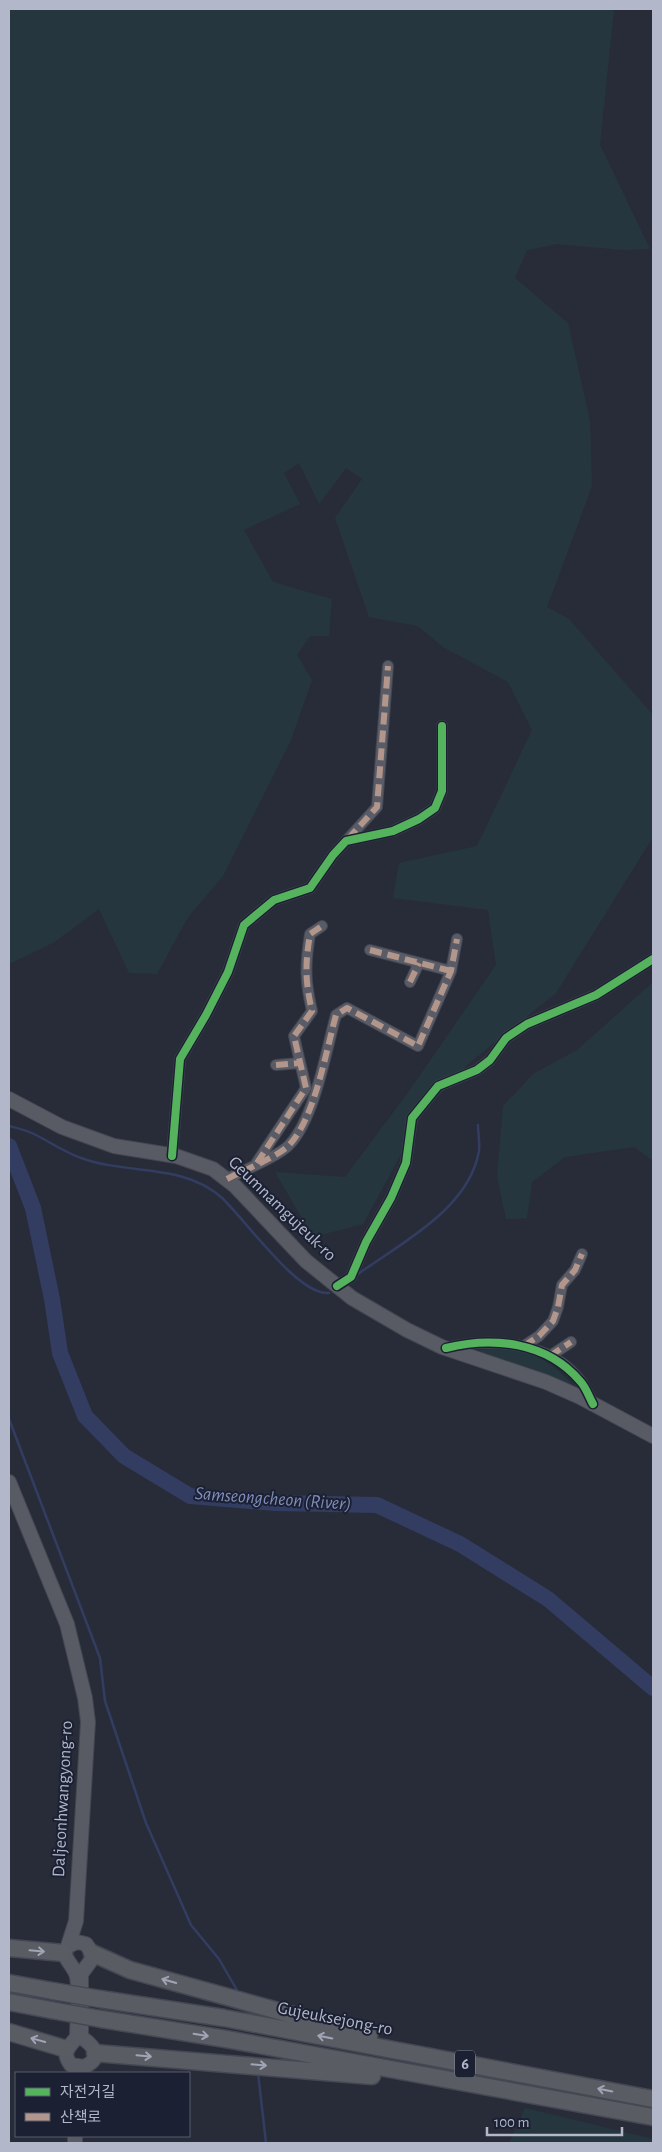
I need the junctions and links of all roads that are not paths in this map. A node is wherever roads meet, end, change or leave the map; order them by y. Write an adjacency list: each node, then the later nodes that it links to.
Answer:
1 (388, 666): 3 (street)
2 (442, 726): 3 (street)
3 (346, 841): 14 (street)
4 (322, 926): 11 (street)
5 (457, 939): 9 (street)
6 (370, 950): 8 (street)
7 (653, 959): 18 (street)
8 (419, 963): 9 (street); 10 (street)
9 (451, 972): 15 (street)
10 (410, 982)
11 (300, 1062): 12 (street); 15 (street)
12 (276, 1065)
13 (9, 1099): 14 (main road, Geumnamgujeuk-ro)
14 (172, 1156): 16 (main road, Geumnamgujeuk-ro)
15 (257, 1163): 16 (street)
16 (227, 1179): 18 (main road, Geumnamgujeuk-ro)
17 (582, 1254): 20 (street)
18 (337, 1286): 21 (main road, Geumnamgujeuk-ro)
19 (571, 1342): 22 (street)
20 (524, 1346): 21 (street); 22 (street)
21 (446, 1348): 23 (main road, Geumnamgujeuk-ro)
22 (550, 1356): 23 (street)
23 (594, 1404): 24 (main road, Geumnamgujeuk-ro)
24 (653, 1436)
25 (9, 1482): 26 (main road, Daljeonhwangyong-ro)
26 (76, 1921): 28 (main road); 29 (main road)
27 (9, 1948): 29 (highway, one-way to 29)
28 (89, 1949): 29 (main road); 33 (main road); 34 (highway, one-way to 28)
29 (66, 1950): 33 (main road)
30 (9, 1983): 34 (highway, Gujeuksejong-ro / 6, one-way to 30, bridge)
31 (9, 2002): 35 (highway, 6, one-way to 35, bridge)
32 (9, 2032): 33 (highway, one-way to 32)
33 (80, 2063): 35 (highway, one-way to 35)
34 (540, 2078): 36 (highway, Gujeuksejong-ro / 6, one-way to 34)
35 (535, 2094): 37 (highway, 6)
36 (653, 2099)
37 (653, 2116)

